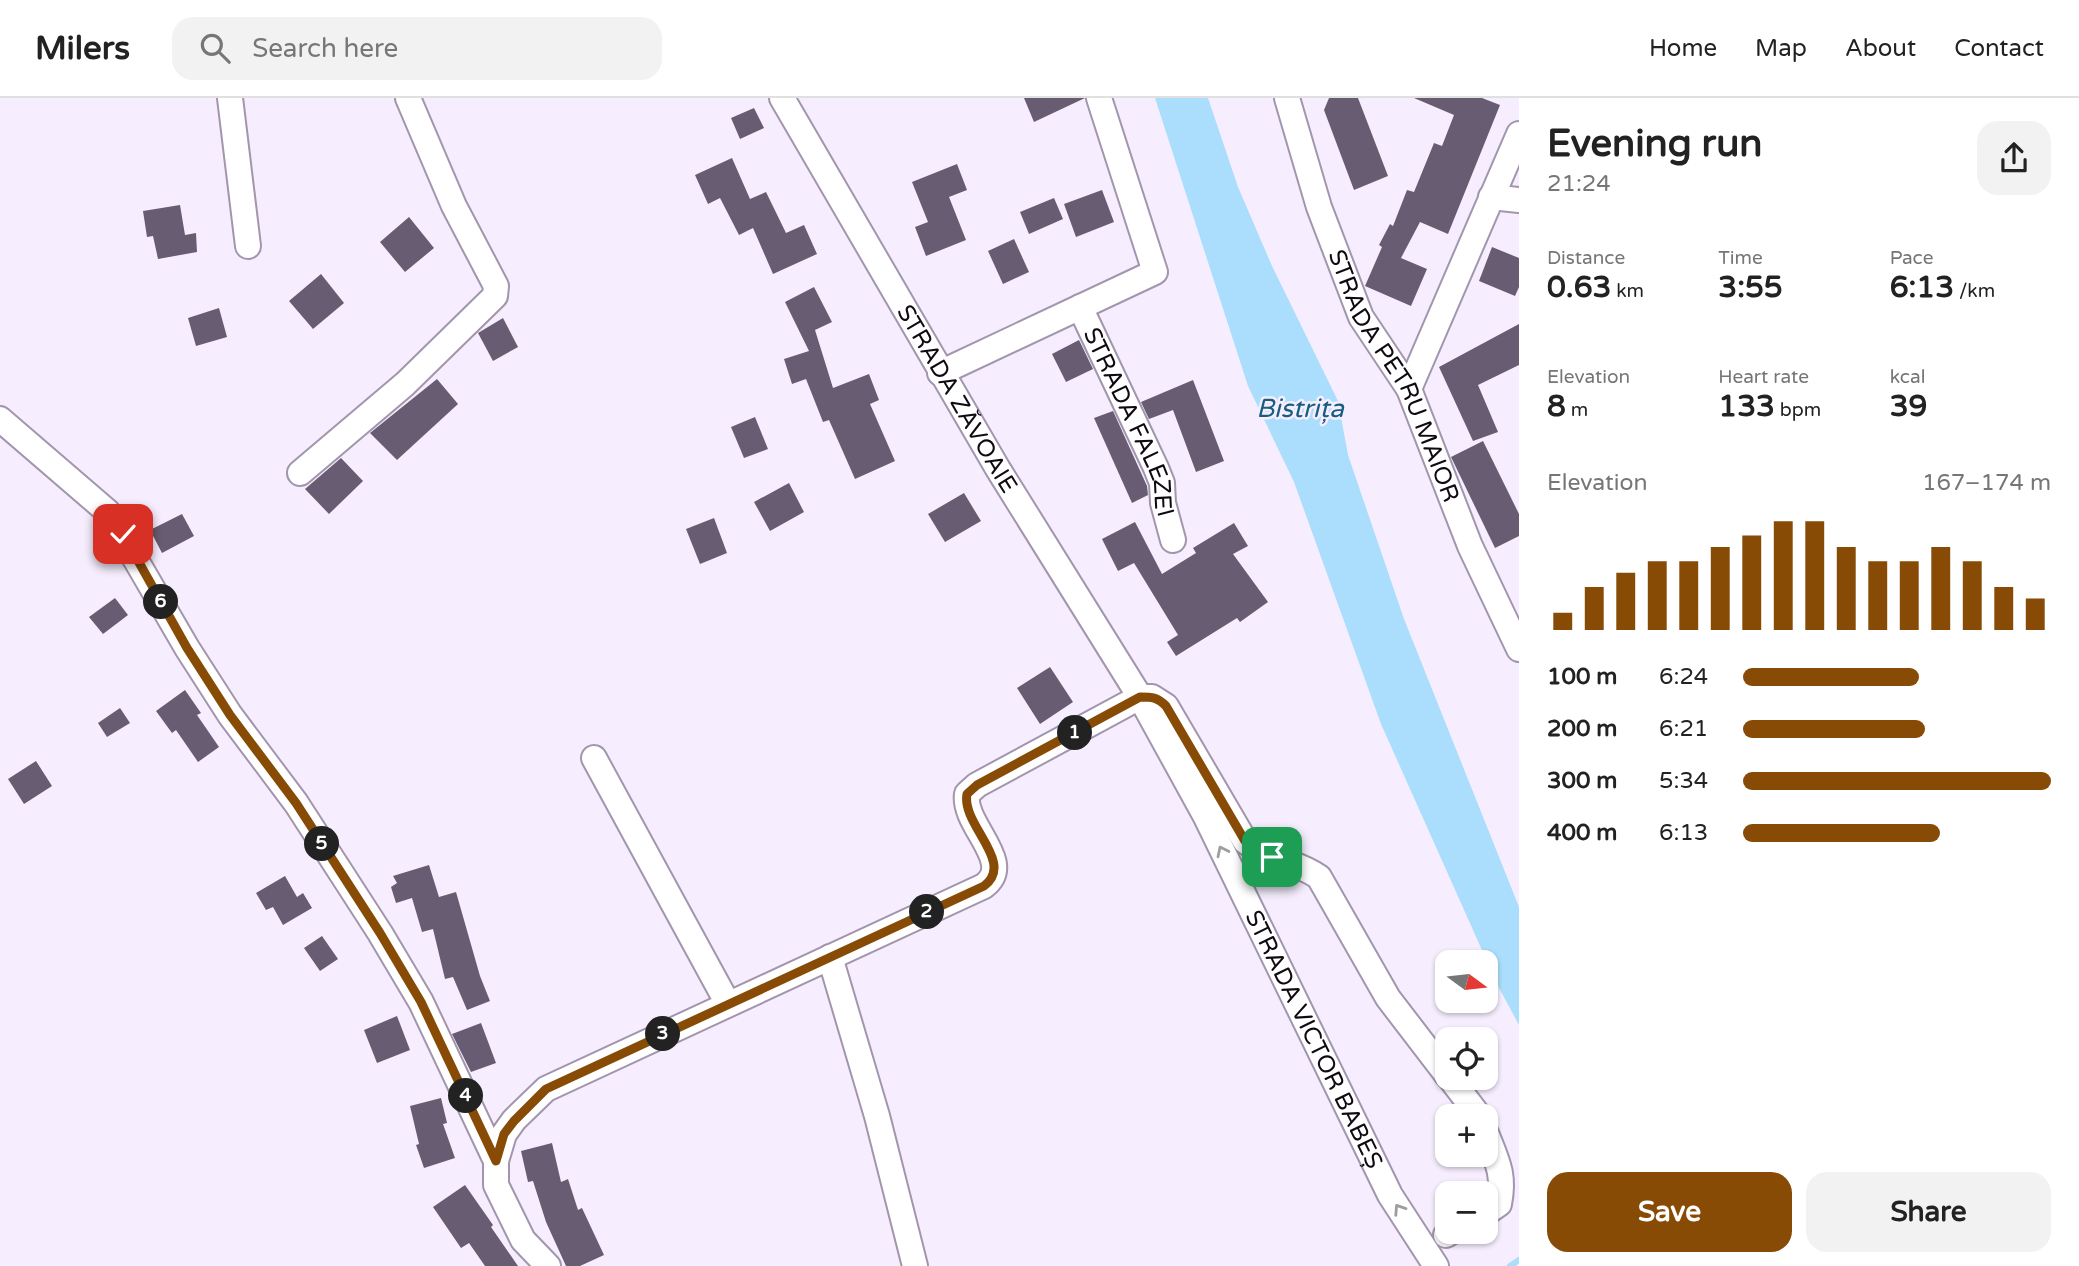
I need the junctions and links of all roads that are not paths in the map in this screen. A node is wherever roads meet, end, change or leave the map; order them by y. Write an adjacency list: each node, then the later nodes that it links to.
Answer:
1 (230, 98): 9 (street)
2 (408, 98): 14 (street)
3 (782, 98): 11 (street, STRADA ZĂVOAIE)
4 (1099, 98): 10 (street, STRADA FALEZEI)
5 (1288, 99): 12 (street, STRADA PETRU MAIOR)
6 (1519, 134): 7 (street)
7 (1491, 197): 8 (street); 12 (street)
8 (1519, 200)
9 (248, 246)
10 (1080, 307): 11 (street, STRADA FALEZEI); 15 (street, STRADA FALEZEI)
11 (940, 373): 17 (street, STRADA ZĂVOAIE)
12 (1409, 389): 16 (street, STRADA PETRU MAIOR)
13 (0, 419): 22 (street)
14 (300, 473)
15 (1173, 540)
16 (1516, 636)
17 (1140, 697): 19 (street); 21 (street); 27 (street, STRADA VICTOR BABEȘ, one-way to 17)
18 (594, 758): 20 (street)
19 (830, 957): 20 (street); 26 (street)
20 (728, 1004): 22 (street)
21 (1435, 1058)
22 (496, 1161): 25 (street)
23 (1498, 1163): 24 (street)
24 (1498, 1205)
25 (548, 1266)
26 (915, 1266)
27 (1436, 1266)

